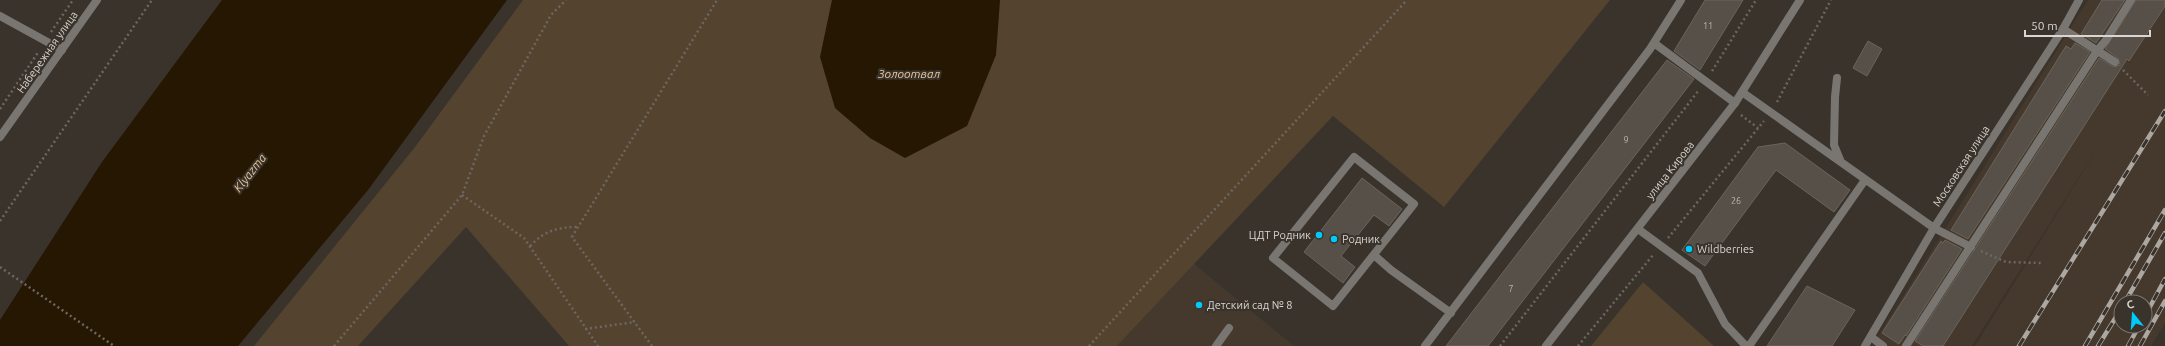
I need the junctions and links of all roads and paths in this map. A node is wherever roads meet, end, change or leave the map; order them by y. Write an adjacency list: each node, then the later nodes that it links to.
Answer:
1 (73, 0): 15 (path)
2 (97, 0): 17 (street, Набережная улица)
3 (152, 0): 31 (path)
4 (566, 0): 30 (path)
5 (718, 0): 32 (path)
6 (1407, 0): 50 (path)
7 (1681, 0): 16 (street)
8 (1756, 0): 21 (path)
9 (1800, 0): 22 (street, улица Кирова)
10 (1831, 0): 26 (path)
11 (2079, 0): 14 (street, Московская улица)
12 (2131, 0): 18 (street)
13 (0, 16): 15 (street)
14 (2062, 29): 18 (street); 33 (street, Московская улица)
15 (46, 41): 17 (street); 25 (path)
16 (1654, 43): 21 (street); 41 (street)
17 (62, 50): 27 (street, Набережная улица)
18 (2097, 51): 19 (street); 37 (street)
19 (2115, 62): 23 (path)
20 (1837, 78): 28 (street)
21 (1706, 80): 24 (street); 53 (path)
22 (1742, 92): 24 (street, улица Кирова); 26 (street)
23 (2148, 94)
24 (1735, 103): 34 (street, улица Кирова)
25 (0, 109)
26 (1771, 112): 28 (street); 36 (path)
27 (0, 137)
28 (1841, 162): 29 (street)
29 (1865, 180): 33 (street); 57 (street)
30 (462, 194): 35 (path); 47 (path)
31 (0, 222)
32 (579, 227): 35 (path); 42 (path)
33 (1934, 228): 37 (street); 45 (street, Московская улица)
34 (1638, 229): 36 (street); 54 (street, улица Кирова)
35 (530, 246): 44 (path)
36 (1661, 246): 55 (path); 56 (street)
37 (1971, 247): 39 (path); 60 (street)
38 (1374, 255): 38 (street); 41 (street)
39 (2041, 263)
40 (0, 267): 46 (path)
41 (1451, 313): 52 (street)
42 (634, 322): 44 (path); 49 (path)
43 (1229, 328): 51 (street)
44 (585, 329): 48 (path)
45 (1871, 337): 58 (street, Московская улица); 59 (street)
46 (114, 346)
47 (334, 346)
48 (598, 346)
49 (652, 346)
50 (1089, 346)
51 (1216, 346)
52 (1425, 346)
53 (1500, 346)
54 (1546, 346)
55 (1578, 346)
56 (1746, 346)
57 (1749, 346)
58 (1865, 346)
59 (1883, 346)
60 (1906, 346)

